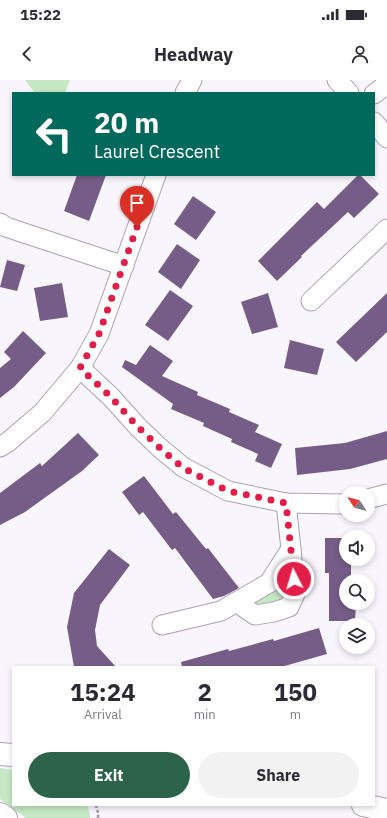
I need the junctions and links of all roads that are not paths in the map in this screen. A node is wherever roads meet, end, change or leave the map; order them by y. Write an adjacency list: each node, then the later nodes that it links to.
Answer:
1 (192, 80): 4 (street)
2 (338, 80): 5 (street)
3 (387, 84): 6 (street)
4 (186, 92)
5 (348, 92)
6 (375, 93)
7 (375, 123): 8 (street)
8 (387, 138)
9 (156, 176): 12 (street)
10 (0, 223): 12 (street)
11 (387, 228): 13 (street)
12 (124, 266): 14 (street)
13 (311, 301)
14 (80, 368): 15 (street); 18 (street)
15 (0, 447)
16 (387, 494): 17 (street)
17 (375, 497)
18 (286, 503): 19 (street); 20 (street)
19 (339, 504)
20 (291, 549): 21 (street); 21 (street)
21 (236, 602): 22 (street)
22 (162, 625)
23 (0, 754): 24 (street)
24 (12, 755)
25 (369, 806): 26 (street)
26 (387, 810)
27 (0, 814): 28 (street)
28 (6, 818)

